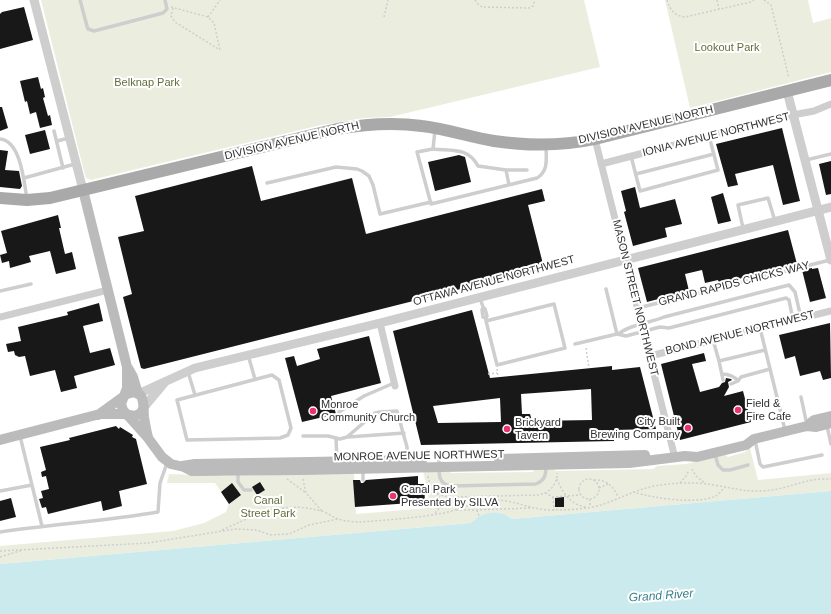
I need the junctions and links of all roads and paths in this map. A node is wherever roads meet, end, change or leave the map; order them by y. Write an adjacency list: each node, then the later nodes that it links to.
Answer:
1 (34, 0): 25 (street)
2 (80, 0): 12 (lane)
3 (165, 0): 12 (lane)
4 (220, 0): 15 (path)
5 (388, 0): 16 (path)
6 (476, 0): 7 (path)
7 (535, 0)
8 (667, 0): 14 (path)
9 (717, 0): 14 (path)
10 (754, 0): 14 (path)
11 (764, 0): 17 (path)
12 (167, 6): 13 (path)
13 (173, 7): 15 (path); 15 (path)
14 (719, 10)
15 (208, 17)
16 (384, 17)
17 (789, 78)
18 (831, 80): 19 (main road, DIVISION AVENUE NORTH)
19 (787, 91): 21 (street); 26 (main road, DIVISION AVENUE NORTH)
20 (831, 104): 21 (street, IONIA AVENUE NORTHWEST)
21 (793, 116): 24 (street, IONIA AVENUE NORTHWEST); 34 (street)
22 (435, 128): 29 (main road, DIVISION AVENUE NORTH); 30 (lane); 44 (main road, DIVISION AVENUE NORTH)
23 (54, 131): 28 (lane)
24 (709, 136): 31 (lane); 33 (street, IONIA AVENUE NORTHWEST)
25 (69, 138): 28 (lane); 35 (street)
26 (595, 138): 29 (main road, DIVISION AVENUE NORTH); 36 (street, MASON STREET NORTHWEST)
27 (0, 139): 41 (lane)
28 (57, 141): 37 (lane)
29 (546, 144): 43 (lane)
30 (433, 149): 38 (lane); 47 (lane)
31 (714, 154): 40 (lane); 40 (lane)
32 (831, 154): 34 (lane)
33 (631, 156): 36 (street, IONIA AVENUE NORTHWEST); 40 (lane)
34 (806, 160): 49 (street)
35 (76, 163): 37 (lane); 44 (street)
36 (601, 164): 52 (street, MASON STREET NORTHWEST)
37 (64, 168): 41 (lane)
38 (506, 170): 39 (lane); 43 (lane)
39 (527, 170)
40 (636, 174)
41 (24, 178): 46 (lane)
42 (267, 183): 47 (lane)
43 (509, 185): 47 (lane)
44 (83, 190): 46 (main road, DIVISION AVENUE NORTH); 56 (main road)
45 (0, 200): 46 (main road, DIVISION AVENUE NORTH)
46 (27, 200)
47 (430, 202)
48 (831, 207): 49 (street, OTTAWA AVENUE NORTHWEST)
49 (819, 210): 50 (street, OTTAWA AVENUE NORTHWEST); 53 (street)
50 (774, 221): 51 (street, OTTAWA AVENUE NORTHWEST); 51 (lane)
51 (743, 229): 52 (street, OTTAWA AVENUE NORTHWEST)
52 (625, 259): 58 (street, OTTAWA AVENUE NORTHWEST); 59 (street, MASON STREET NORTHWEST)
53 (831, 260): 59 (lane, GRAND RAPIDS CHICKS WAY)
54 (31, 284): 57 (lane)
55 (606, 289): 67 (lane)
56 (108, 290): 61 (street); 75 (main road)
57 (0, 291)
58 (480, 297): 63 (lane); 64 (street, OTTAWA AVENUE NORTHWEST)
59 (638, 308): 65 (street, MASON STREET NORTHWEST)
60 (831, 311): 62 (street, BOND AVENUE NORTHWEST)
61 (0, 317)
62 (797, 319): 65 (lane); 65 (lane); 66 (street, BOND AVENUE NORTHWEST)
63 (486, 320): 63 (lane)
64 (380, 323): 72 (street, OTTAWA AVENUE NORTHWEST); 86 (street)
65 (642, 328): 67 (lane); 67 (lane); 73 (street, MASON STREET NORTHWEST)
66 (760, 328): 68 (street, BOND AVENUE NORTHWEST); 71 (lane)
67 (618, 334): 69 (lane)
68 (713, 340): 73 (street, BOND AVENUE NORTHWEST); 74 (lane)
69 (585, 342): 70 (lane); 76 (path)
70 (576, 344)
71 (765, 350): 74 (lane); 77 (lane)
72 (248, 355): 78 (street, OTTAWA AVENUE NORTHWEST); 82 (lane)
73 (650, 356): 111 (street, MASON STREET NORTHWEST)
74 (719, 361): 81 (lane)
75 (127, 367): 88 (main road); 90 (main road)
76 (588, 368)
77 (770, 369): 84 (lane); 98 (lane)
78 (187, 371): 85 (street, OTTAWA AVENUE NORTHWEST); 89 (lane)
79 (498, 373): 80 (path)
80 (488, 374)
81 (722, 374): 83 (lane); 84 (lane)
82 (255, 379): 89 (lane); 89 (lane)
83 (724, 380)
84 (738, 381): 87 (lane)
85 (165, 382): 88 (street, OTTAWA AVENUE NORTHWEST); 92 (street, OTTAWA AVENUE NORTHWEST)
86 (394, 384): 93 (lane)
87 (731, 384)
88 (138, 394): 90 (main road); 92 (main road)
89 (195, 395)
90 (124, 397): 94 (main road); 95 (main road)
91 (801, 397): 97 (lane)
92 (144, 407): 95 (main road, OTTAWA AVENUE NORTHWEST); 103 (main road)
93 (339, 412)
94 (98, 414): 95 (main road); 100 (main road)
95 (127, 414): 103 (main road)
96 (829, 421): 97 (main road, MONROE AVENUE NORTHWEST); 107 (lane)
97 (807, 426): 98 (main road, MONROE AVENUE NORTHWEST)
98 (785, 431): 105 (main road, MONROE AVENUE NORTHWEST)
99 (404, 434): 102 (lane); 102 (lane); 112 (lane)
100 (20, 435): 106 (main road); 136 (lane)
101 (303, 436): 104 (lane)
102 (347, 437): 104 (lane)
103 (148, 438): 115 (main road)
104 (336, 438): 116 (lane)
105 (754, 439): 108 (main road, MONROE AVENUE NORTHWEST); 109 (lane); 110 (main road, MONROE AVENUE NORTHWEST)
106 (0, 440)
107 (831, 444)
108 (715, 453): 110 (main road, MONROE AVENUE NORTHWEST); 119 (lane)
109 (822, 455)
110 (685, 456): 111 (main road, MONROE AVENUE NORTHWEST)
111 (675, 458): 113 (main road, MONROE AVENUE NORTHWEST)
112 (407, 460): 114 (main road, MONROE AVENUE NORTHWEST); 117 (main road, MONROE AVENUE NORTHWEST)
113 (592, 460): 117 (main road, MONROE AVENUE NORTHWEST); 118 (main road, MONROE AVENUE NORTHWEST)
114 (380, 461): 116 (main road, MONROE AVENUE NORTHWEST); 121 (lane)
115 (167, 462): 120 (main road, MONROE AVENUE NORTHWEST); 163 (lane)
116 (336, 462): 120 (main road, MONROE AVENUE NORTHWEST)
117 (439, 463): 118 (main road, MONROE AVENUE NORTHWEST); 118 (lane); 121 (main road, MONROE AVENUE NORTHWEST)
118 (546, 465)
119 (748, 465)
120 (182, 466): 124 (main road, MONROE AVENUE NORTHWEST)
121 (363, 469): 124 (main road, MONROE AVENUE NORTHWEST); 131 (lane)
122 (692, 469): 135 (path)
123 (689, 470): 133 (path)
124 (238, 472): 137 (lane)
125 (557, 473): 127 (path)
126 (428, 476): 143 (path)
127 (557, 478): 146 (path); 149 (path)
128 (286, 479): 145 (path)
129 (303, 479): 145 (path)
130 (831, 479): 138 (path)
131 (363, 480)
132 (594, 480): 134 (path); 139 (path); 147 (path)
133 (680, 483): 135 (path); 144 (path)
134 (608, 484): 139 (path); 151 (path)
135 (706, 484): 138 (path)
136 (32, 485): 142 (lane); 163 (lane)
137 (241, 486): 140 (lane); 141 (lane)
138 (725, 487): 144 (path)
139 (599, 488): 152 (path)
140 (237, 489)
141 (251, 490)
142 (0, 491)
143 (436, 492): 148 (path); 160 (path)
144 (633, 492): 151 (path)
145 (306, 493): 159 (path)
146 (545, 493): 148 (path); 150 (path)
147 (581, 495): 149 (path); 152 (path)
148 (514, 496): 153 (path)
149 (566, 496): 150 (path); 155 (path)
150 (553, 497): 158 (path)
151 (618, 498): 155 (path)
152 (590, 499): 155 (path)
153 (514, 502): 154 (path); 156 (path)
154 (532, 507): 157 (path); 158 (path)
155 (590, 507): 158 (path)
156 (454, 510): 157 (path); 160 (path)
157 (477, 510): 161 (path)
158 (554, 510)
159 (322, 511): 162 (path); 164 (path)
160 (434, 514): 162 (path)
161 (479, 516)
162 (338, 519): 164 (path)
163 (42, 526): 165 (lane)
164 (222, 530): 166 (path)
165 (0, 532)
166 (27, 549): 167 (path); 168 (path)
167 (0, 550)
168 (0, 557)

